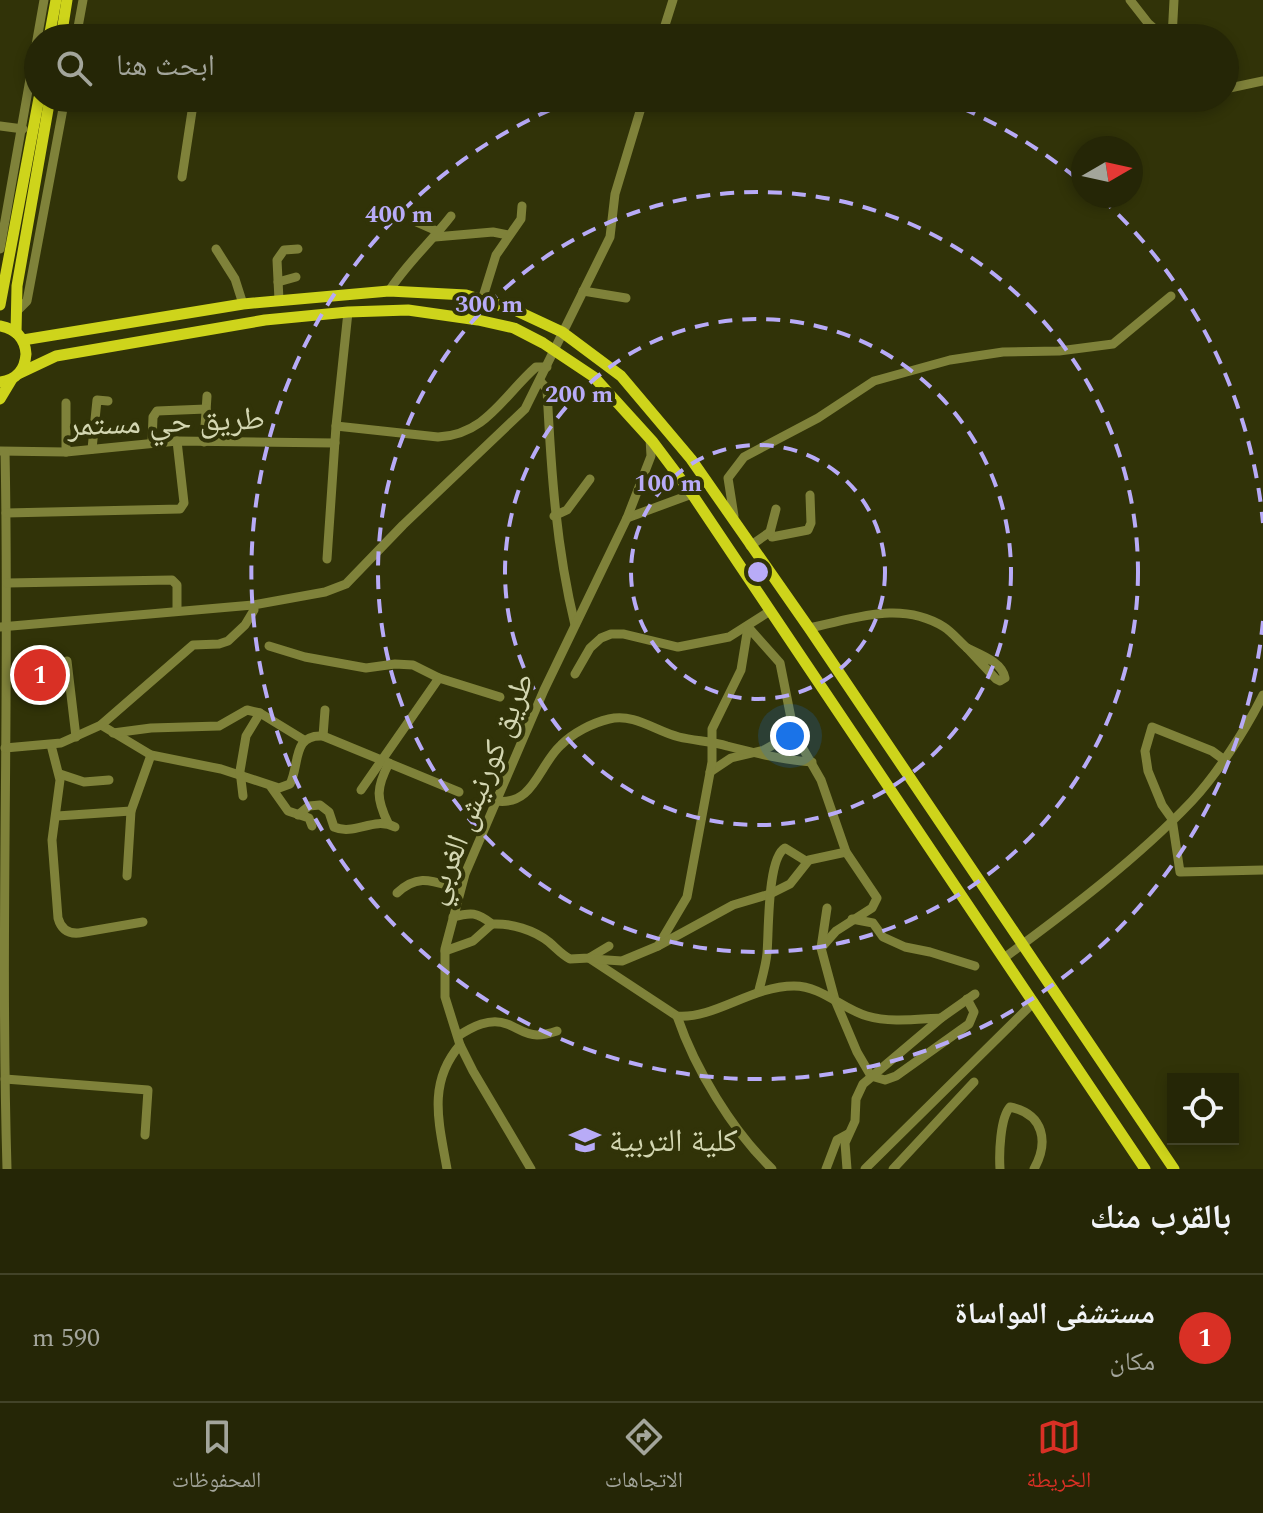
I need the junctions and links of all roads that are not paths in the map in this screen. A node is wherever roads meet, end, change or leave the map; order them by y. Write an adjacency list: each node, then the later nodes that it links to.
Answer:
1 (44, 0): 8 (street)
2 (56, 0): 9 (main road)
3 (67, 0): 10 (main road)
4 (83, 0): 11 (street)
5 (673, 0): 12 (street)
6 (1130, 0): 13 (street)
7 (1174, 0): 14 (street)
8 (40, 24)
9 (52, 24)
10 (63, 24)
11 (79, 24)
12 (665, 24)
13 (1149, 24)
14 (1173, 24)
15 (1263, 81): 16 (street)
16 (1239, 86)
17 (26, 112): 24 (street)
18 (36, 112): 43 (main road)
19 (48, 112): 44 (main road)
20 (62, 112): 44 (street)
21 (192, 112): 25 (street)
22 (640, 112): 37 (street)
23 (0, 126): 24 (street)
24 (23, 129): 31 (street)
25 (182, 177)
26 (522, 206): 30 (street)
27 (451, 216): 29 (street)
28 (414, 221): 29 (street)
29 (437, 234): 30 (street); 36 (street)
30 (508, 235): 41 (street)
31 (0, 249)
32 (216, 249): 42 (street)
33 (298, 249): 35 (street)
34 (296, 277): 35 (street)
35 (278, 282): 40 (street)
36 (389, 291): 40 (main road); 41 (main road)
37 (583, 291): 39 (street); 47 (street)
38 (1171, 296): 75 (street)
39 (626, 298)
40 (279, 300): 42 (main road)
41 (482, 300): 47 (main road)
42 (243, 304): 48 (main road)
43 (0, 305)
44 (17, 311): 48 (main road)
45 (348, 312): 49 (main road); 51 (main road); 59 (street)
46 (0, 326): 48 (main road)
47 (562, 332): 49 (street); 75 (main road)
48 (20, 336): 51 (main road)
49 (555, 351): 50 (street); 60 (main road)
50 (547, 367): 52 (street); 59 (street)
51 (16, 376): 53 (main road); 55 (main road)
52 (540, 381): 73 (street); 80 (street)
53 (0, 382)
54 (207, 396): 58 (street)
55 (0, 399)
56 (108, 401): 65 (street)
57 (66, 403): 67 (street)
58 (206, 409): 62 (street); 63 (street)
59 (336, 426): 64 (street)
60 (650, 438): 69 (main road); 74 (street, طريق كورنيش الغربي)
61 (177, 441): 62 (street, طريق حي مستمر); 63 (street, طريق حي مستمر); 72 (street)
62 (204, 442): 64 (street, طريق حي مستمر)
63 (152, 443): 65 (street, طريق حي مستمر)
64 (335, 443): 78 (street)
65 (92, 449): 67 (street, طريق حي مستمر)
66 (2, 452): 67 (street, طريق حي مستمر); 72 (street)
67 (66, 452)
68 (590, 479): 73 (street)
69 (692, 494): 74 (street); 82 (main road)
70 (810, 495): 76 (street)
71 (776, 509): 76 (street)
72 (6, 513): 79 (street)
73 (554, 516): 83 (street)
74 (627, 518): 83 (street, طريق كورنيش الغربي)
75 (737, 527): 77 (main road)
76 (770, 532): 77 (street)
77 (750, 546): 86 (main road)
78 (327, 559)
79 (7, 583): 81 (street); 84 (street)
80 (253, 605): 81 (street); 97 (street)
81 (177, 611): 84 (street)
82 (770, 611): 85 (street); 144 (main road)
83 (575, 625): 120 (street, طريق كورنيش الغربي)
84 (3, 626): 106 (street)
85 (748, 627): 90 (street); 100 (street); 104 (street)
86 (809, 628): 88 (street); 138 (main road)
87 (269, 646): 91 (street)
88 (967, 648)
89 (67, 661): 102 (street)
90 (575, 674)
91 (439, 678): 93 (street); 110 (street)
92 (1263, 695): 109 (street)
93 (500, 697)
94 (325, 710): 101 (street)
95 (260, 713): 96 (street); 98 (street); 103 (street)
96 (229, 723): 98 (street); 99 (street)
97 (101, 725): 99 (street); 102 (street)
98 (247, 732): 114 (street)
99 (113, 733): 108 (street)
100 (794, 733): 107 (street); 111 (street)
101 (323, 736): 103 (street); 110 (street)
102 (76, 737): 105 (street)
103 (304, 740): 116 (street)
104 (712, 742): 107 (street); 112 (street); 120 (street)
105 (51, 745): 106 (street); 113 (street)
106 (5, 748): 154 (street)
107 (753, 754): 111 (street); 112 (street)
108 (151, 755): 114 (street); 121 (street)
109 (1223, 759): 124 (street); 124 (street)
110 (385, 762): 117 (street); 118 (street); 122 (street)
111 (812, 762): 126 (street)
112 (710, 772): 140 (street)
113 (60, 774): 115 (street); 123 (street)
114 (240, 776): 116 (street); 119 (street)
115 (109, 780)
116 (271, 787): 122 (street)
117 (361, 790)
118 (459, 792)
119 (243, 796)
120 (496, 801): 130 (street, طريق كورنيش الغربي)
121 (131, 811): 123 (street); 129 (street)
122 (298, 815): 125 (street)
123 (57, 816): 136 (street)
124 (1172, 819): 128 (street); 138 (street)
125 (312, 826)
126 (846, 852): 127 (street); 135 (street)
127 (806, 861): 132 (street); 132 (street)
128 (1263, 870)
129 (127, 876)
130 (460, 889): 131 (street); 134 (street, طريق كورنيش الغربي)
131 (397, 893)
132 (770, 894): 140 (street); 146 (street)
133 (827, 908): 141 (street)
134 (453, 917): 137 (street); 142 (street, طريق كورنيش الغربي)
135 (852, 919): 141 (street); 145 (street)
136 (143, 922)
137 (492, 924): 142 (street); 143 (street)
138 (1021, 945): 144 (street); 169 (main road)
139 (609, 946): 143 (street)
140 (658, 946): 143 (street)
141 (821, 948): 147 (street)
142 (445, 951): 152 (street, طريق كورنيش الغربي)
143 (589, 958): 149 (street)
144 (1004, 958): 148 (main road)
145 (975, 966)
146 (759, 990): 147 (street); 149 (street)
147 (835, 1000): 150 (street); 153 (street)
148 (1034, 1002): 164 (street); 168 (main road)
149 (677, 1016): 161 (street)
150 (941, 1018): 153 (street); 153 (street)
151 (557, 1031): 152 (street)
152 (459, 1040): 159 (street); 160 (street, طريق كورنيش الغربي)
153 (871, 1076): 156 (street)
154 (5, 1079): 157 (street); 158 (street)
155 (974, 1082): 165 (street)
156 (848, 1134): 162 (street); 163 (street)
157 (145, 1135)
158 (7, 1169)
159 (447, 1169)
160 (531, 1169)
161 (772, 1169)
162 (826, 1169)
163 (847, 1169)
164 (865, 1169)
165 (893, 1169)
166 (1000, 1169): 167 (street)
167 (1034, 1169)
168 (1145, 1169)
169 (1174, 1169)

